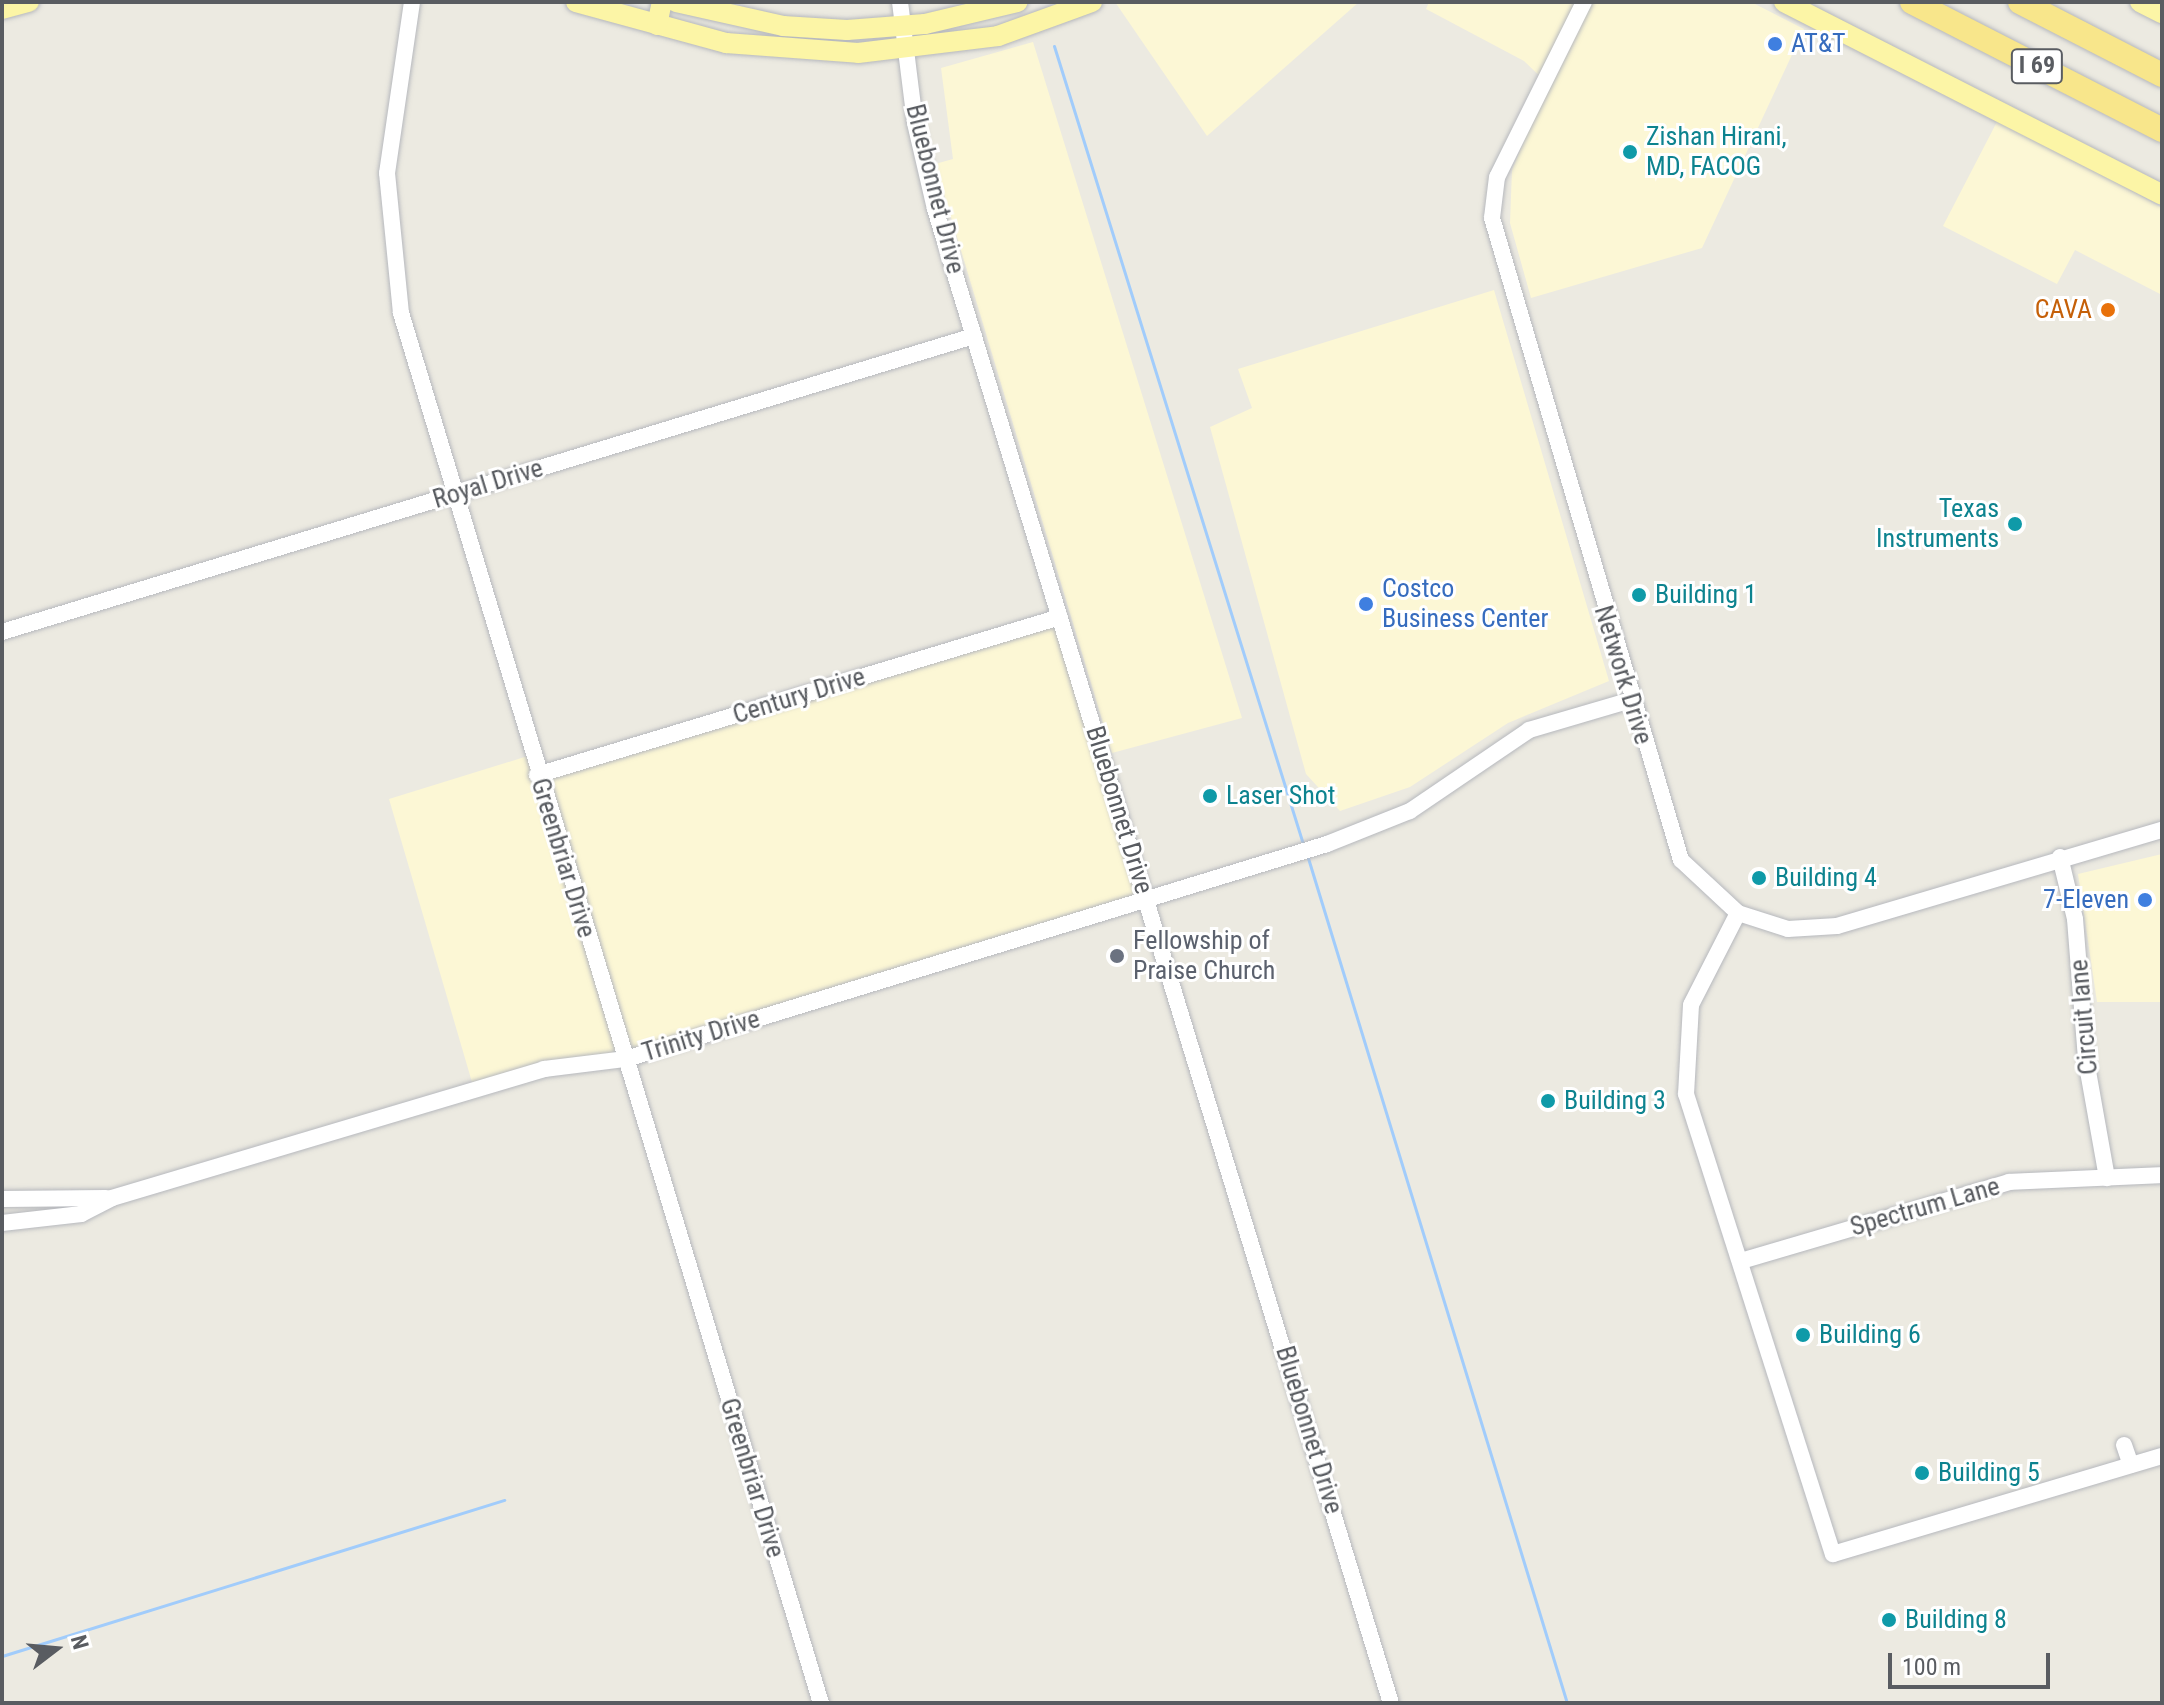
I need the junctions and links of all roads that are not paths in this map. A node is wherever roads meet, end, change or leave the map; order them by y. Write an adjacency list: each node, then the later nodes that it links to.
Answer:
1 (29, 2): 14 (main road)
2 (412, 2): 25 (street, Greenbriar Drive)
3 (576, 2): 16 (main road)
4 (662, 2): 16 (main road)
5 (676, 2): 17 (main road)
6 (900, 2): 18 (street, Bluebonnet Drive)
7 (1017, 2): 18 (main road)
8 (1092, 2): 20 (main road)
9 (1584, 2): 28 (street, Network Drive)
10 (1784, 2): 23 (main road)
11 (1912, 2): 22 (highway, I 69)
12 (2020, 2): 21 (highway, I 69)
13 (2140, 2): 15 (main road)
14 (2, 9)
15 (2162, 13)
16 (657, 25): 19 (main road)
17 (783, 26): 18 (main road); 19 (main road)
18 (903, 26): 20 (street, Bluebonnet Drive)
19 (780, 50): 20 (main road)
20 (906, 51): 24 (street, Bluebonnet Drive)
21 (2162, 75)
22 (2162, 130)
23 (2162, 195)
24 (974, 336): 25 (street, Royal Drive); 26 (street, Bluebonnet Drive)
25 (454, 494): 27 (street, Royal Drive); 29 (street, Greenbriar Drive)
26 (1060, 617): 29 (street, Century Drive); 32 (street, Bluebonnet Drive)
27 (2, 632)
28 (1631, 700): 32 (street, Trinity Drive); 33 (street, Network Drive)
29 (537, 775): 34 (street, Greenbriar Drive)
30 (2162, 830): 31 (street, Network Drive)
31 (2060, 857): 33 (street, Network Drive); 36 (street, Circuit lane)
32 (1146, 901): 34 (street, Trinity Drive); 45 (street, Bluebonnet Drive)
33 (1738, 913): 40 (street)
34 (626, 1059): 37 (street, Trinity Drive); 44 (street, Greenbriar Drive)
35 (2162, 1175): 36 (street, Spectrum Lane)
36 (2107, 1178): 40 (street, Spectrum Lane)
37 (112, 1198): 38 (street, Trinity Drive); 39 (street, Trinity Drive)
38 (2, 1199)
39 (2, 1223)
40 (1741, 1261): 43 (street)
41 (2124, 1445): 43 (street)
42 (2162, 1456): 43 (street)
43 (2131, 1465)
44 (821, 1703)
45 (1391, 1703)

